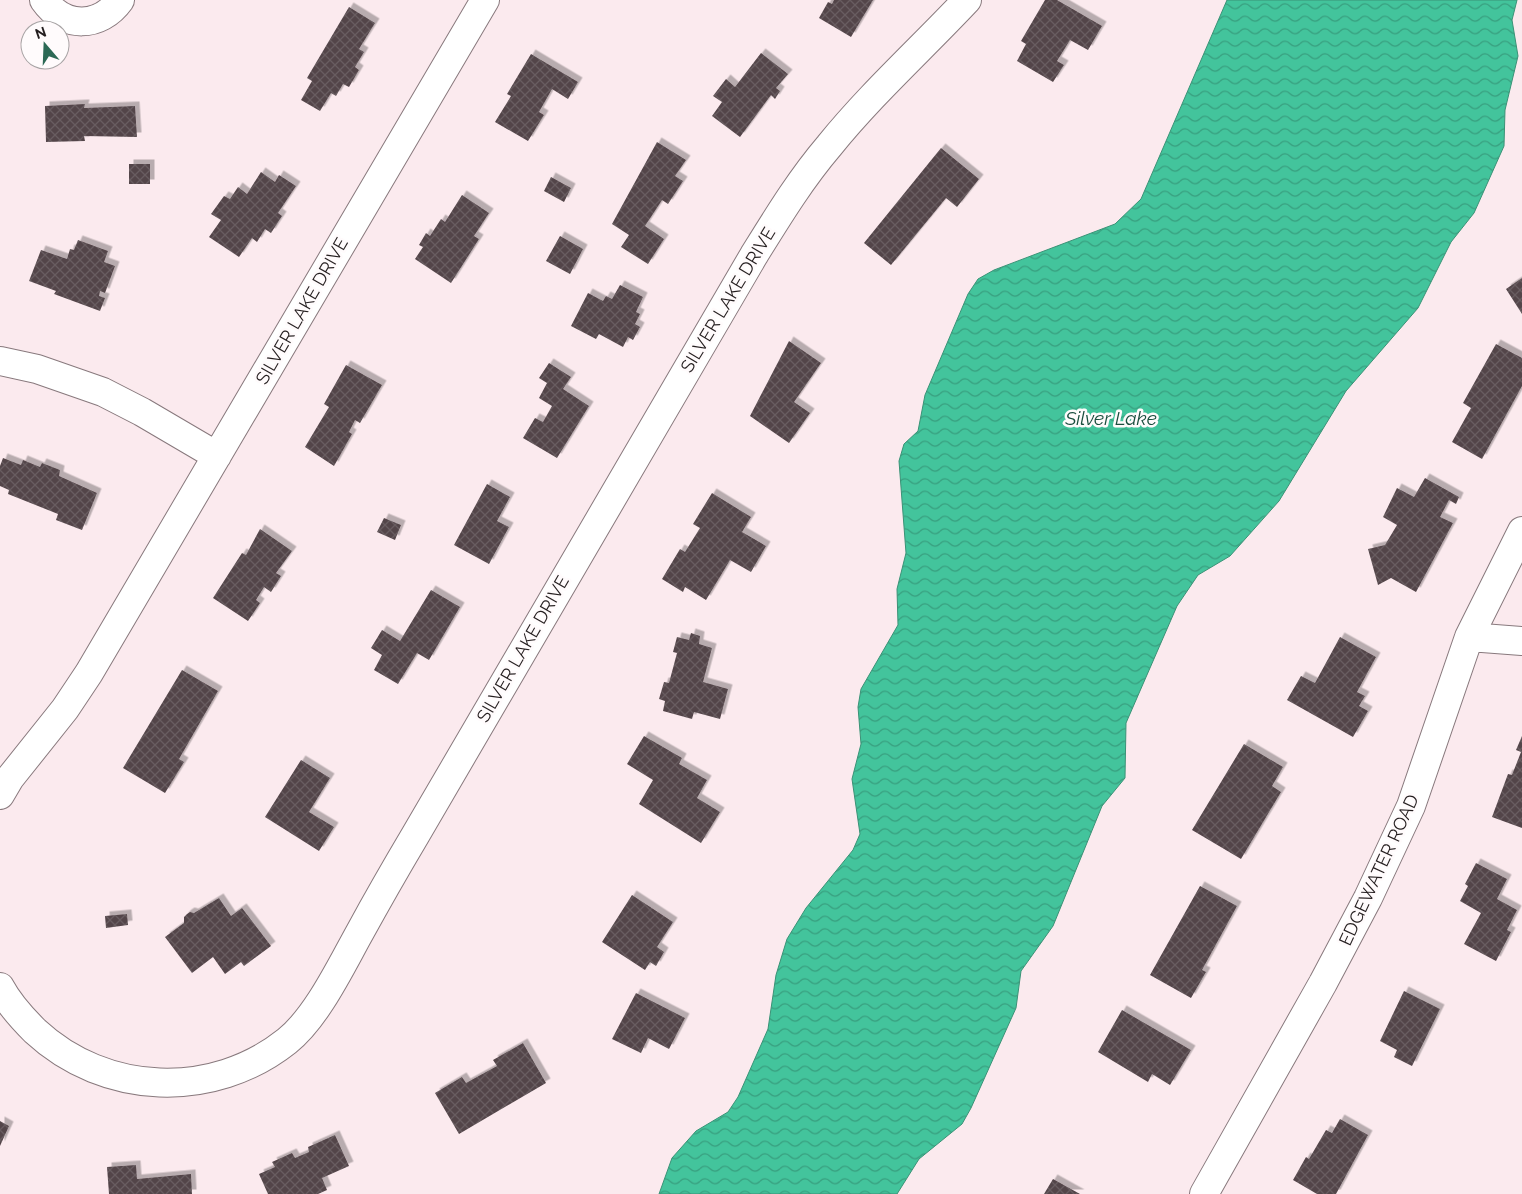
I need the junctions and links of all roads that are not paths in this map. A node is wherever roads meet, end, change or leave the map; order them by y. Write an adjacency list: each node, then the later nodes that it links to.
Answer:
1 (44, 0): 2 (street)
2 (120, 0)
3 (485, 0): 6 (street, SILVER LAKE DRIVE)
4 (967, 0): 11 (street, SILVER LAKE DRIVE)
5 (0, 361): 6 (street)
6 (217, 456): 10 (street, SILVER LAKE DRIVE)
7 (1522, 531): 8 (street, EDGEWATER ROAD)
8 (1469, 637): 9 (street); 12 (street, EDGEWATER ROAD)
9 (1522, 641)
10 (0, 795)
11 (0, 987)
12 (1204, 1194)

